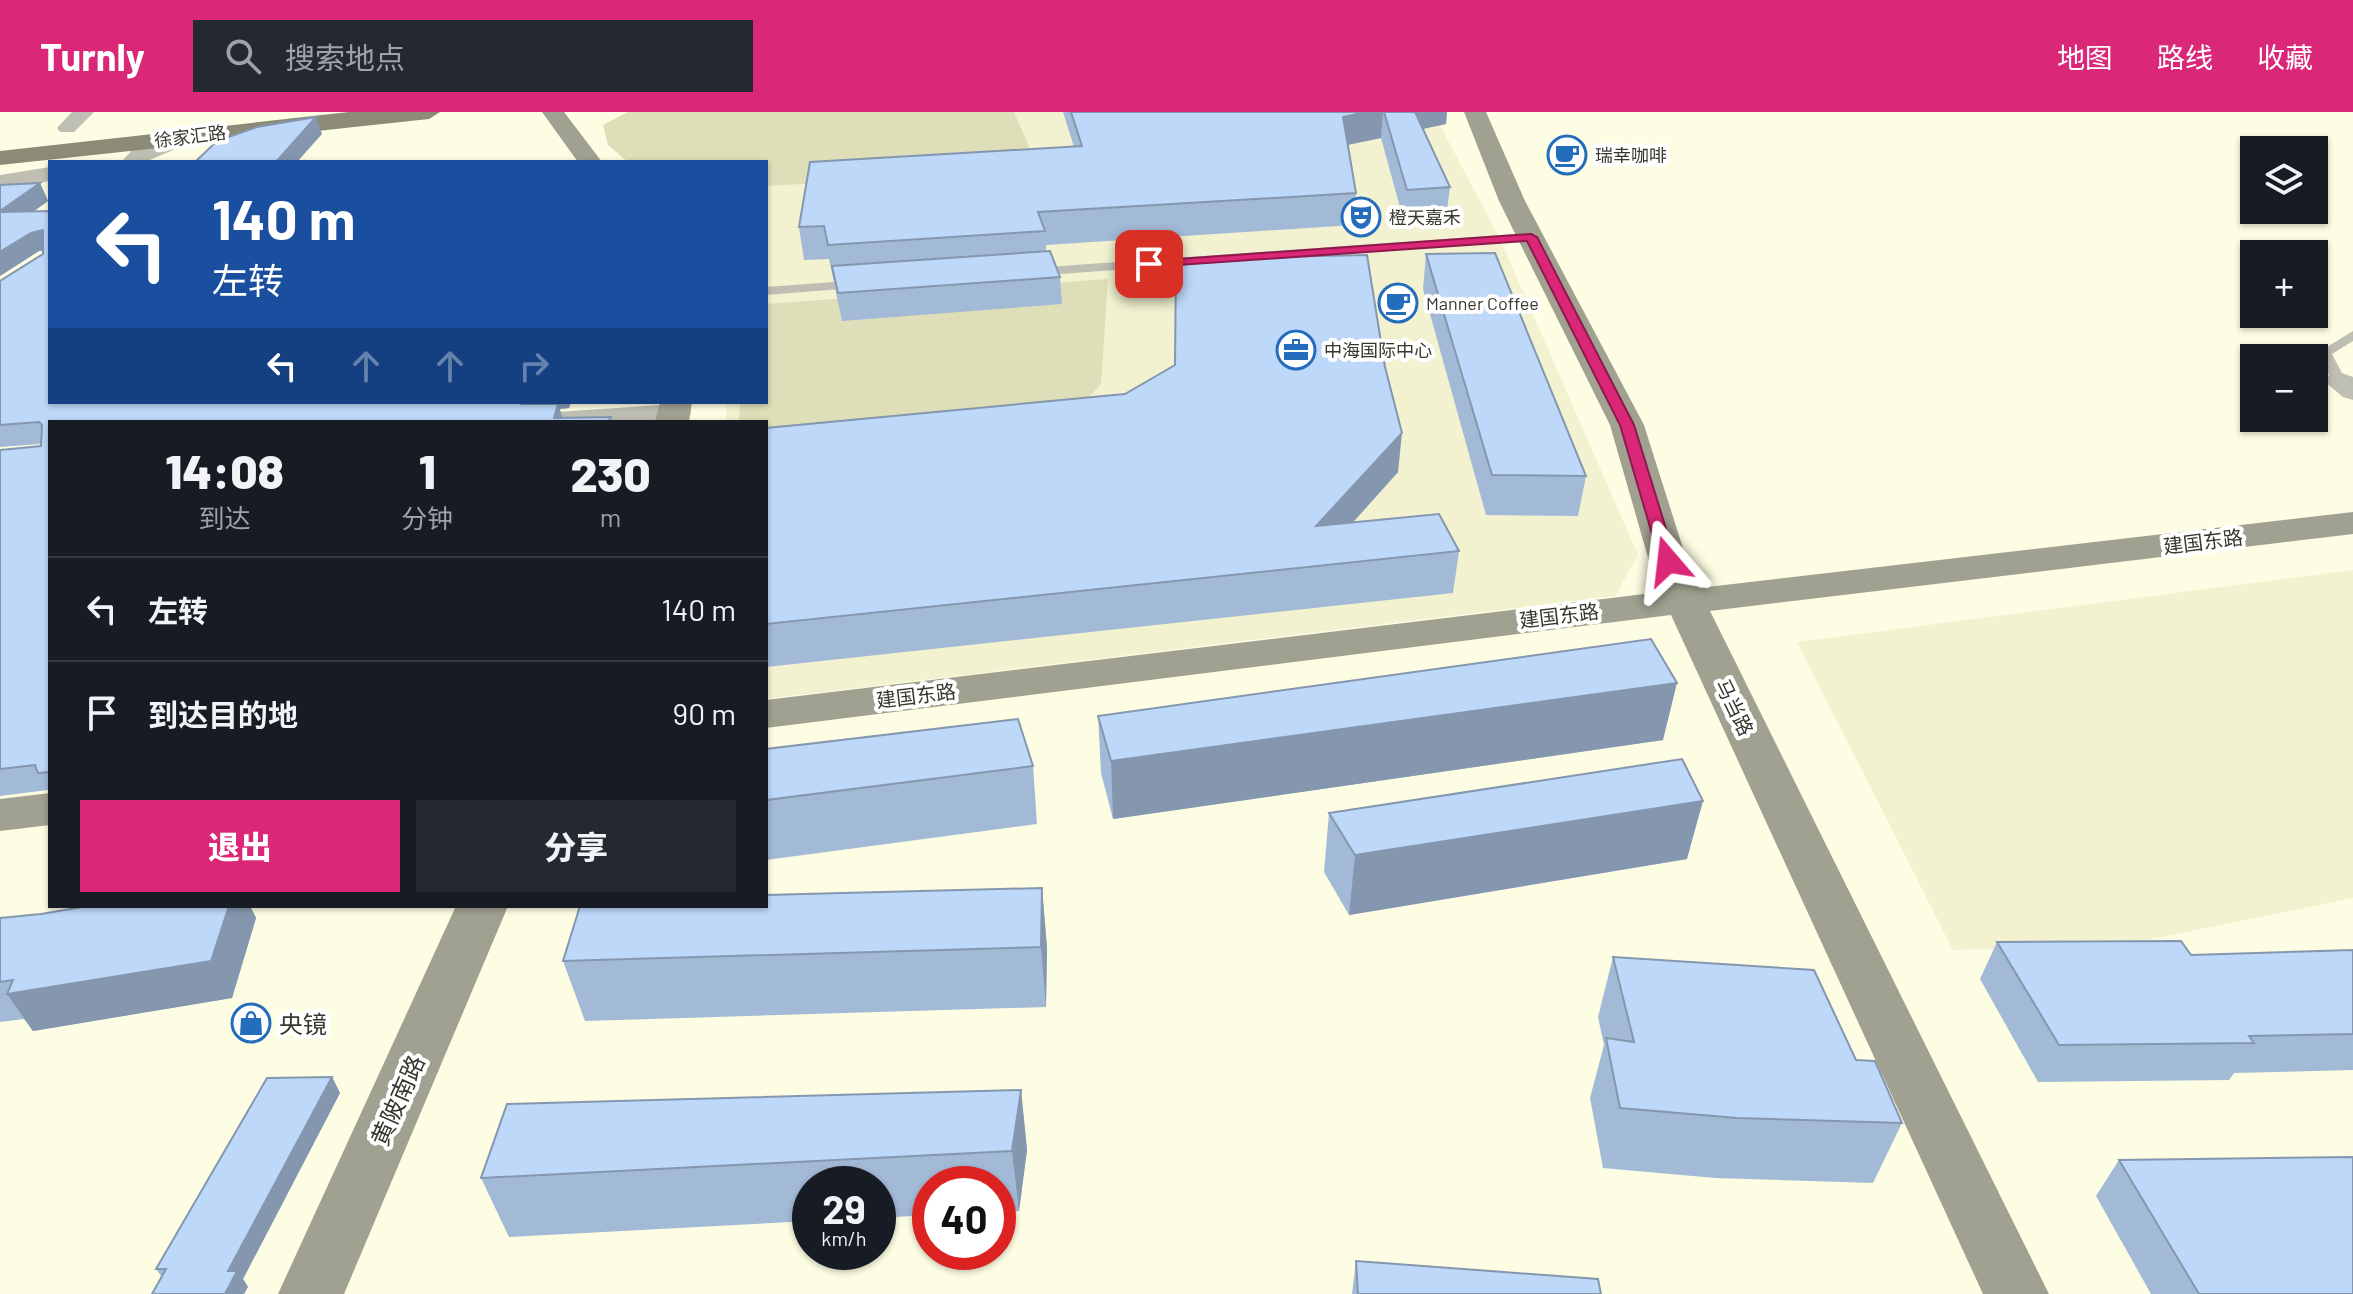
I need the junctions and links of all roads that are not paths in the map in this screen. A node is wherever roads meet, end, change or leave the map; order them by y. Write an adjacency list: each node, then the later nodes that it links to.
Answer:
1 (206, 112): 7 (street)
2 (429, 112): 7 (main road, 徐家汇路)
3 (553, 112): 11 (street)
4 (1475, 112): 14 (street, 马当路)
5 (83, 121): 6 (main road)
6 (0, 136)
7 (189, 136): 8 (main road, 徐家汇路); 9 (street); 10 (street)
8 (0, 158)
9 (130, 160)
10 (179, 160)
11 (589, 160)
12 (48, 174): 13 (street)
13 (0, 182)
14 (1531, 237): 15 (lane); 23 (street, 马当路)
15 (1021, 273)
16 (878, 283): 17 (lane)
17 (768, 291)
18 (2353, 335): 19 (lane)
19 (2346, 386)
20 (675, 412): 21 (street)
21 (569, 420)
22 (2353, 523): 23 (street, 建国东路)
23 (1685, 602): 24 (street, 建国东路); 29 (street, 马当路)
24 (768, 714)
25 (48, 809): 26 (street)
26 (0, 815)
27 (481, 908): 28 (street, 黄陂南路)
28 (311, 1294)
29 (2016, 1294)

